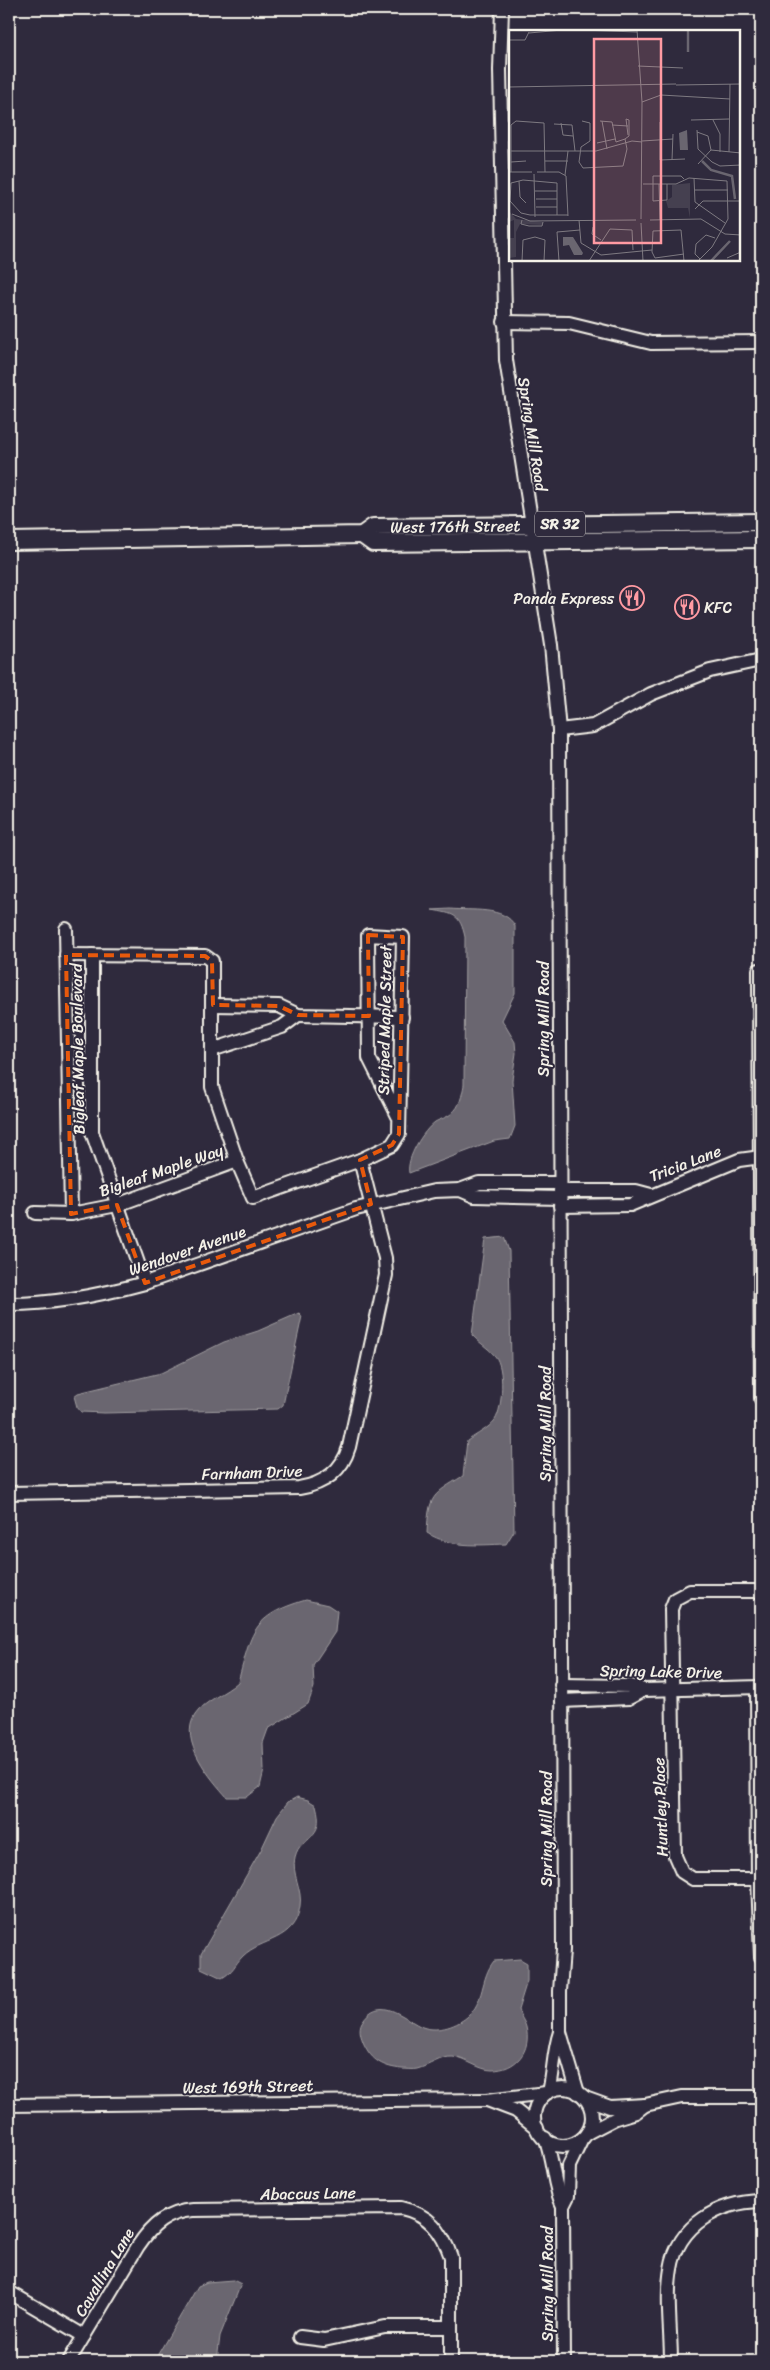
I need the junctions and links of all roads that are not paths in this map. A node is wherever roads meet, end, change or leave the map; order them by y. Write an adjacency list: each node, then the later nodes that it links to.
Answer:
1 (502, 9): 2 (street, Spring Mill Road)
2 (504, 322): 3 (street); 5 (street, Spring Mill Road)
3 (761, 342)
4 (761, 522): 5 (main road, West 176th Street / SR 32)
5 (530, 525): 6 (main road, West 176th Street / SR 32); 9 (street, Spring Mill Road)
6 (362, 535): 8 (main road, West 176th Street / SR 32); 9 (main road, West 176th Street / SR 32)
7 (761, 539): 9 (main road, West 176th Street / SR 32)
8 (9, 541)
9 (533, 541): 11 (street, Spring Mill Road)
10 (761, 660): 11 (street)
11 (559, 730): 25 (street, Spring Mill Road)
12 (66, 929): 13 (street, Bigleaf Maple Boulevard)
13 (66, 955): 14 (street); 29 (street, Bigleaf Maple Boulevard)
14 (92, 955): 16 (street); 27 (street, Bigleaf Maple Boulevard)
15 (759, 970): 22 (street)
16 (213, 1004): 17 (street); 20 (street)
17 (298, 1015): 18 (street); 20 (street)
18 (369, 1016): 19 (street); 19 (street, Striped Maple Street); 21 (street, Striped Maple Street)
19 (402, 1017): 21 (street, Striped Maple Street)
20 (212, 1050): 24 (street)
21 (398, 1116): 23 (street, Striped Maple Street)
22 (761, 1157): 25 (street, Tricia Lane); 32 (street)
23 (360, 1160): 24 (street); 26 (street)
24 (237, 1161): 27 (street, Bigleaf Maple Way)
25 (560, 1195): 26 (street, Wendover Avenue); 35 (street, Spring Mill Road)
26 (371, 1204): 30 (street, Wendover Avenue); 33 (street, Farnham Drive)
27 (116, 1205): 29 (street, Bigleaf Maple Way); 30 (street, Bigleaf Maple Boulevard)
28 (35, 1214): 29 (street, Bigleaf Maple Way)
29 (71, 1214)
30 (145, 1283): 31 (street, Wendover Avenue)
31 (9, 1304)
32 (761, 1399)
33 (9, 1493)
34 (761, 1591): 37 (street, Huntley Place)
35 (561, 1686): 38 (street, Spring Lake Drive); 39 (street, Spring Mill Road)
36 (759, 1687): 37 (street, Spring Lake Drive); 40 (street)
37 (674, 1689): 38 (street, Spring Lake Drive); 40 (street, Huntley Place)
38 (644, 1690): 39 (street)
39 (562, 1701): 42 (street, Spring Mill Road)
40 (760, 1879): 41 (street)
41 (761, 1957)
42 (560, 2032): 43 (street, Spring Mill Road); 44 (street, Spring Mill Road)
43 (548, 2093): 44 (street); 46 (street, West 169th Street); 49 (street)
44 (581, 2095): 48 (street); 50 (street)
45 (761, 2097): 48 (street)
46 (487, 2100): 47 (street, West 169th Street); 49 (street, West 169th Street)
47 (9, 2105)
48 (645, 2105): 50 (street)
49 (541, 2133): 50 (street); 52 (street, Spring Mill Road)
50 (584, 2136): 52 (street, Spring Mill Road)
51 (761, 2201): 61 (street)
52 (563, 2206): 60 (street, Spring Mill Road)
53 (178, 2211): 55 (street, Abaccus Lane); 56 (street, Cavallina Lane)
54 (9, 2292): 56 (street)
55 (451, 2326): 57 (street); 59 (street)
56 (84, 2336): 58 (street, Cavallina Lane)
57 (300, 2337)
58 (69, 2361)
59 (451, 2361)
60 (564, 2361)
61 (671, 2361)

